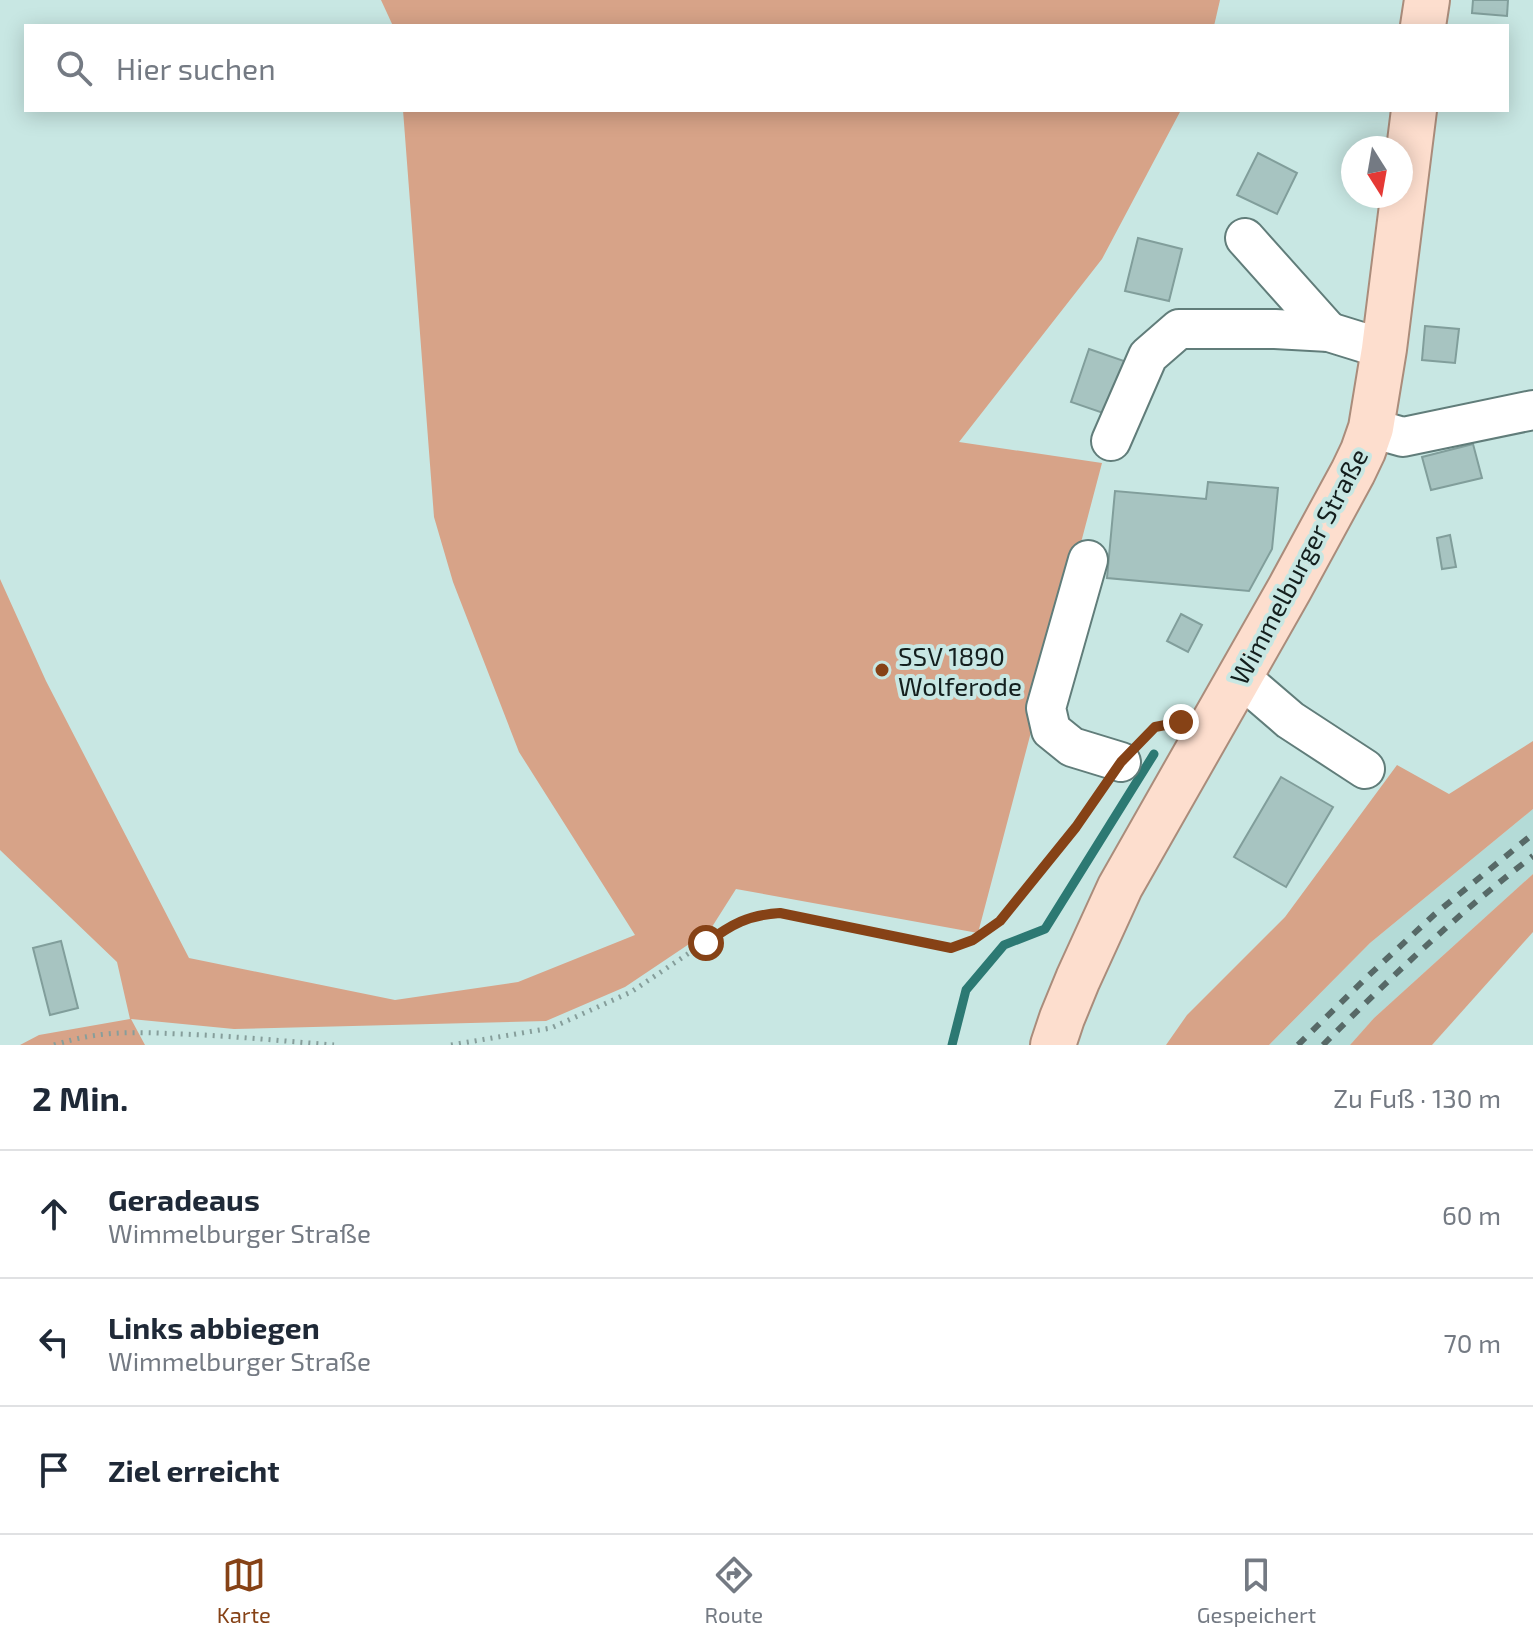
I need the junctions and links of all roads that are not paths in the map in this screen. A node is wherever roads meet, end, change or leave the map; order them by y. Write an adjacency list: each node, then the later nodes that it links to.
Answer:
1 (1427, 0): 2 (main road)
2 (1423, 24)
3 (1414, 112): 6 (main road, Wimmelburger Straße)
4 (1245, 238): 5 (street)
5 (1329, 332): 6 (street); 9 (street)
6 (1384, 349): 8 (main road, Wimmelburger Straße)
7 (1533, 410): 8 (street)
8 (1371, 428): 11 (main road, Wimmelburger Straße)
9 (1111, 441)
10 (1088, 560): 12 (street)
11 (1239, 676): 13 (street); 14 (main road, Wimmelburger Straße)
12 (1121, 762)
13 (1365, 769)
14 (1053, 1045)

